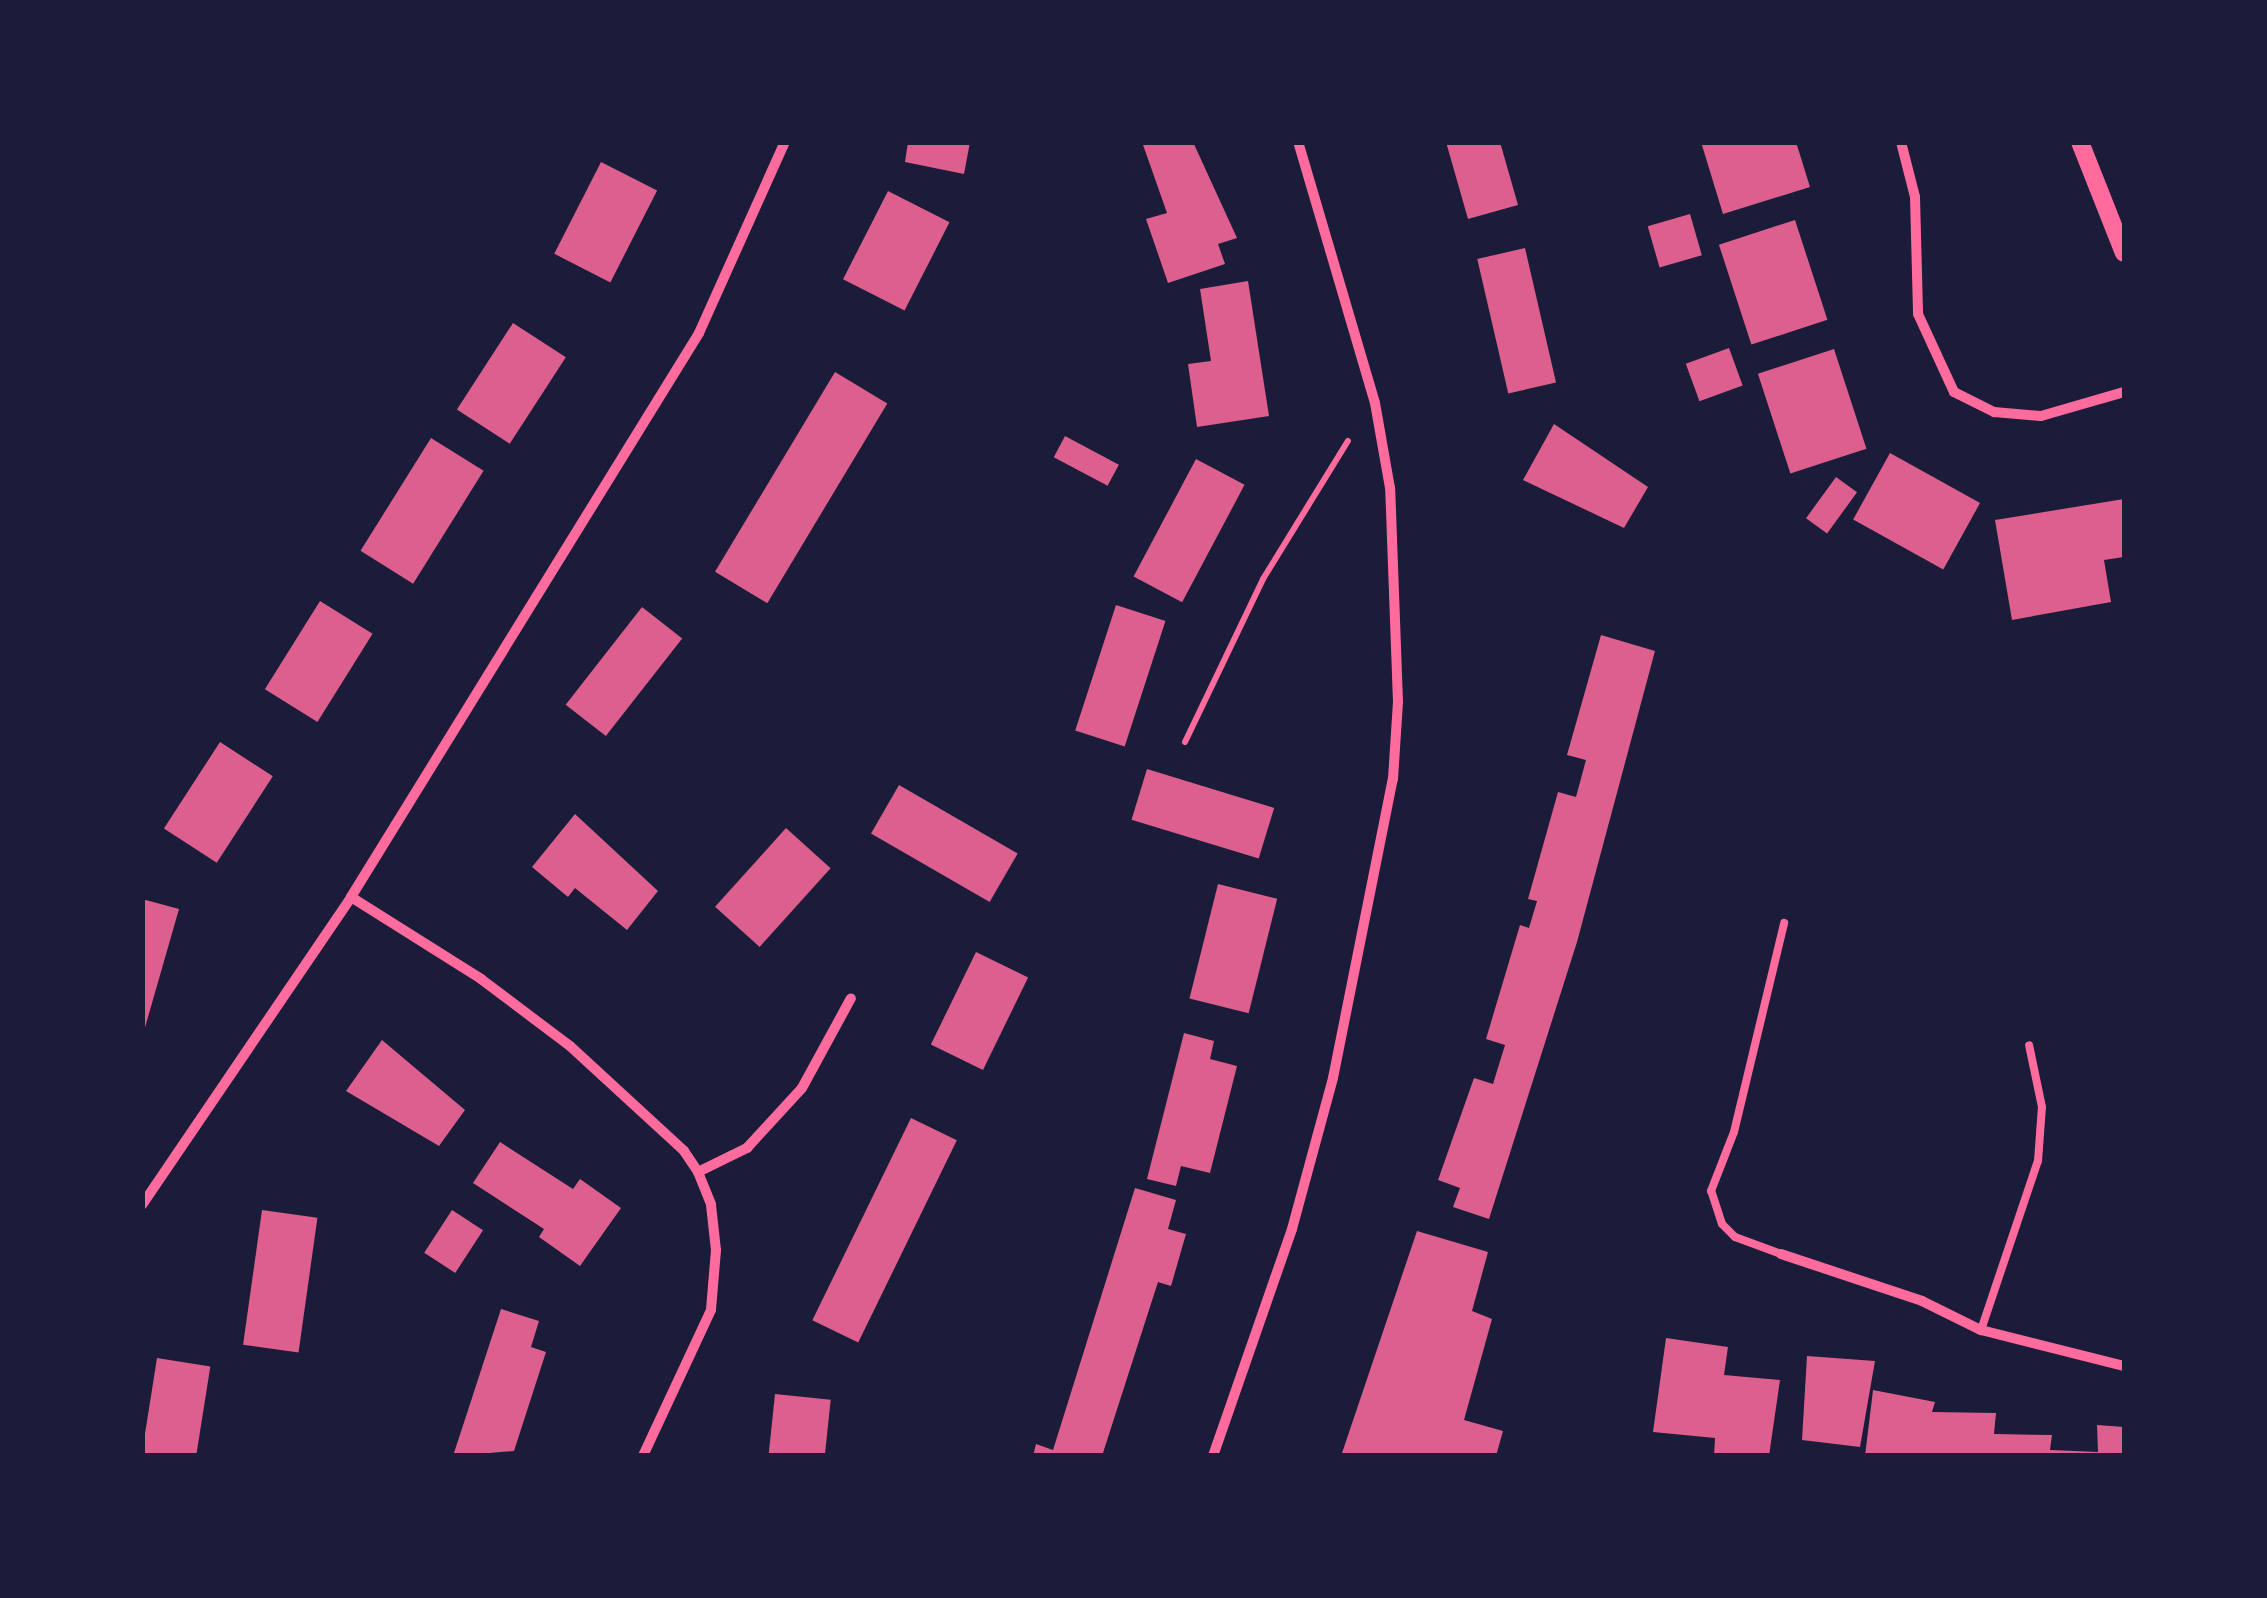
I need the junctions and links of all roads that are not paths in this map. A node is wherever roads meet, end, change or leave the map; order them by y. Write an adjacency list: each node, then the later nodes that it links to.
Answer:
1 (785, 142): 7 (street)
2 (1298, 142): 17 (street)
3 (1901, 142): 6 (street)
4 (2080, 142): 5 (street)
5 (2124, 252)
6 (2124, 392)
7 (350, 897): 11 (street); 12 (street)
8 (1784, 923): 13 (lane)
9 (851, 998): 11 (street)
10 (2029, 1045): 14 (lane)
11 (698, 1172): 16 (street)
12 (142, 1206)
13 (1780, 1254): 14 (street)
14 (1981, 1330): 15 (street)
15 (2124, 1366)
16 (644, 1456)
17 (1213, 1456)

